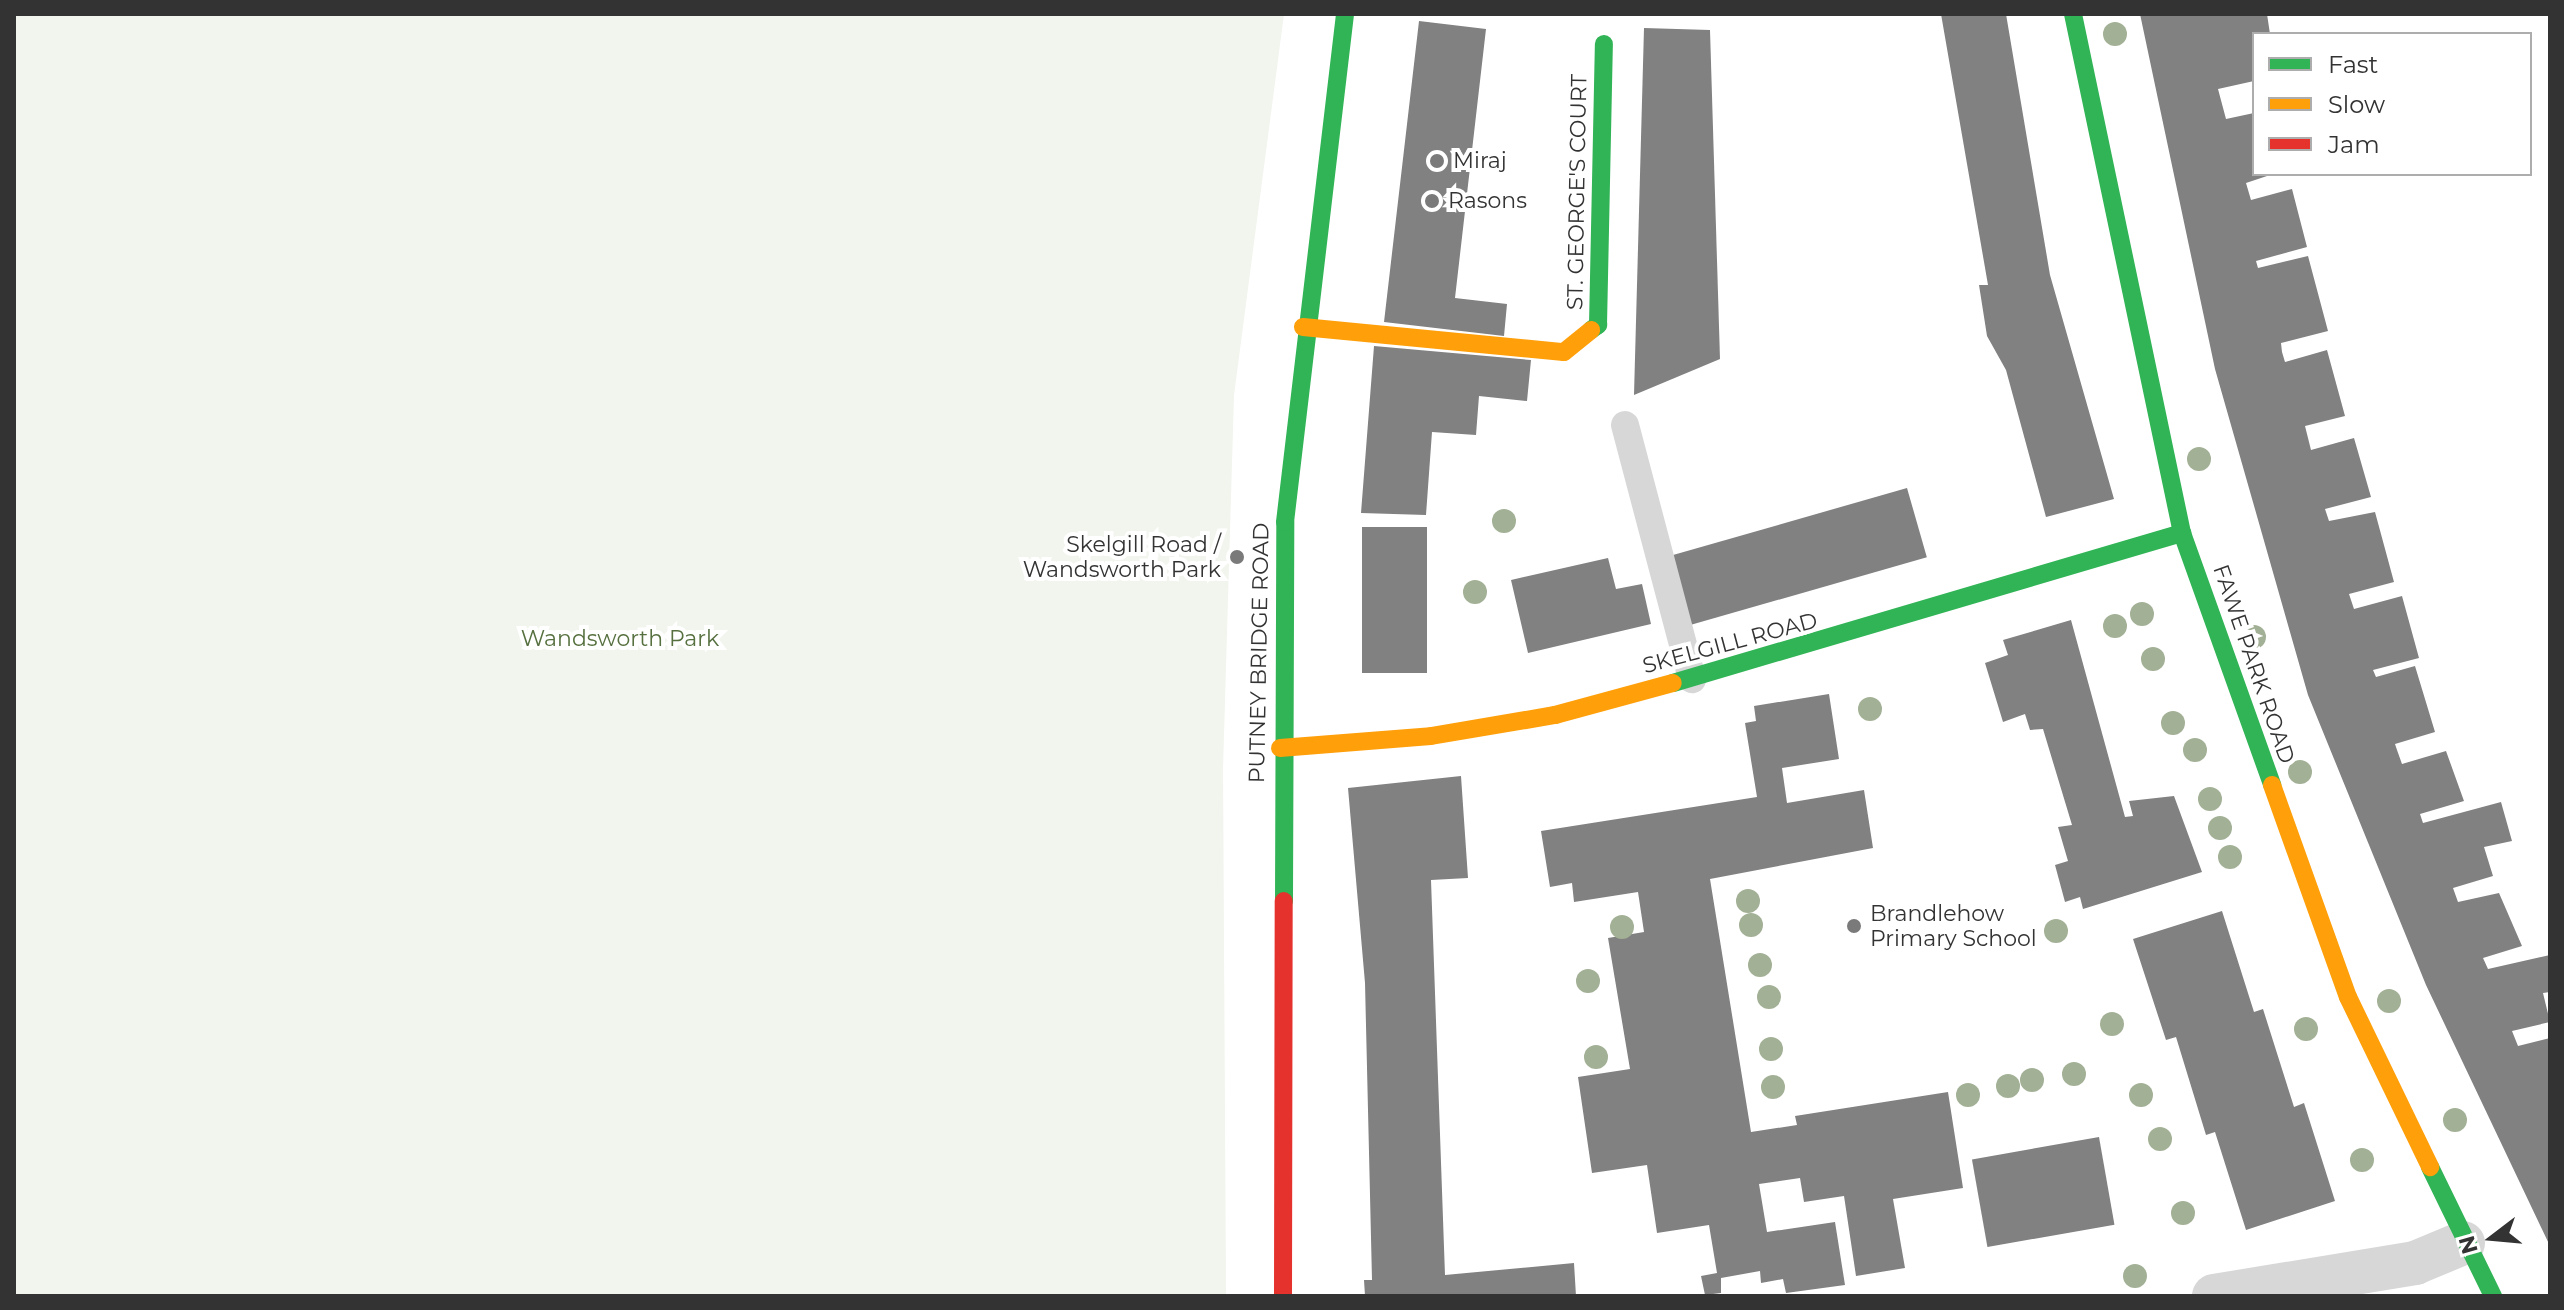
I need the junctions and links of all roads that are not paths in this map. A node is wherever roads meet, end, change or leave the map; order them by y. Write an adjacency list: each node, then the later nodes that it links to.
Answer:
1 (1345, 14): 4 (street, PUTNEY BRIDGE ROAD)
2 (2073, 14): 6 (street, FAWE PARK ROAD)
3 (1604, 44): 4 (street, ST. GEORGE'S COURT)
4 (1303, 327): 8 (street, PUTNEY BRIDGE ROAD)
5 (1625, 425): 7 (lane)
6 (2182, 533): 7 (street, SKELGILL ROAD); 9 (street, FAWE PARK ROAD)
7 (1692, 679): 8 (street, SKELGILL ROAD)
8 (1280, 748): 10 (street, PUTNEY BRIDGE ROAD)
9 (2463, 1243): 11 (street); 12 (street, FAWE PARK ROAD)
10 (1283, 1296)
11 (2214, 1296)
12 (2493, 1296)

